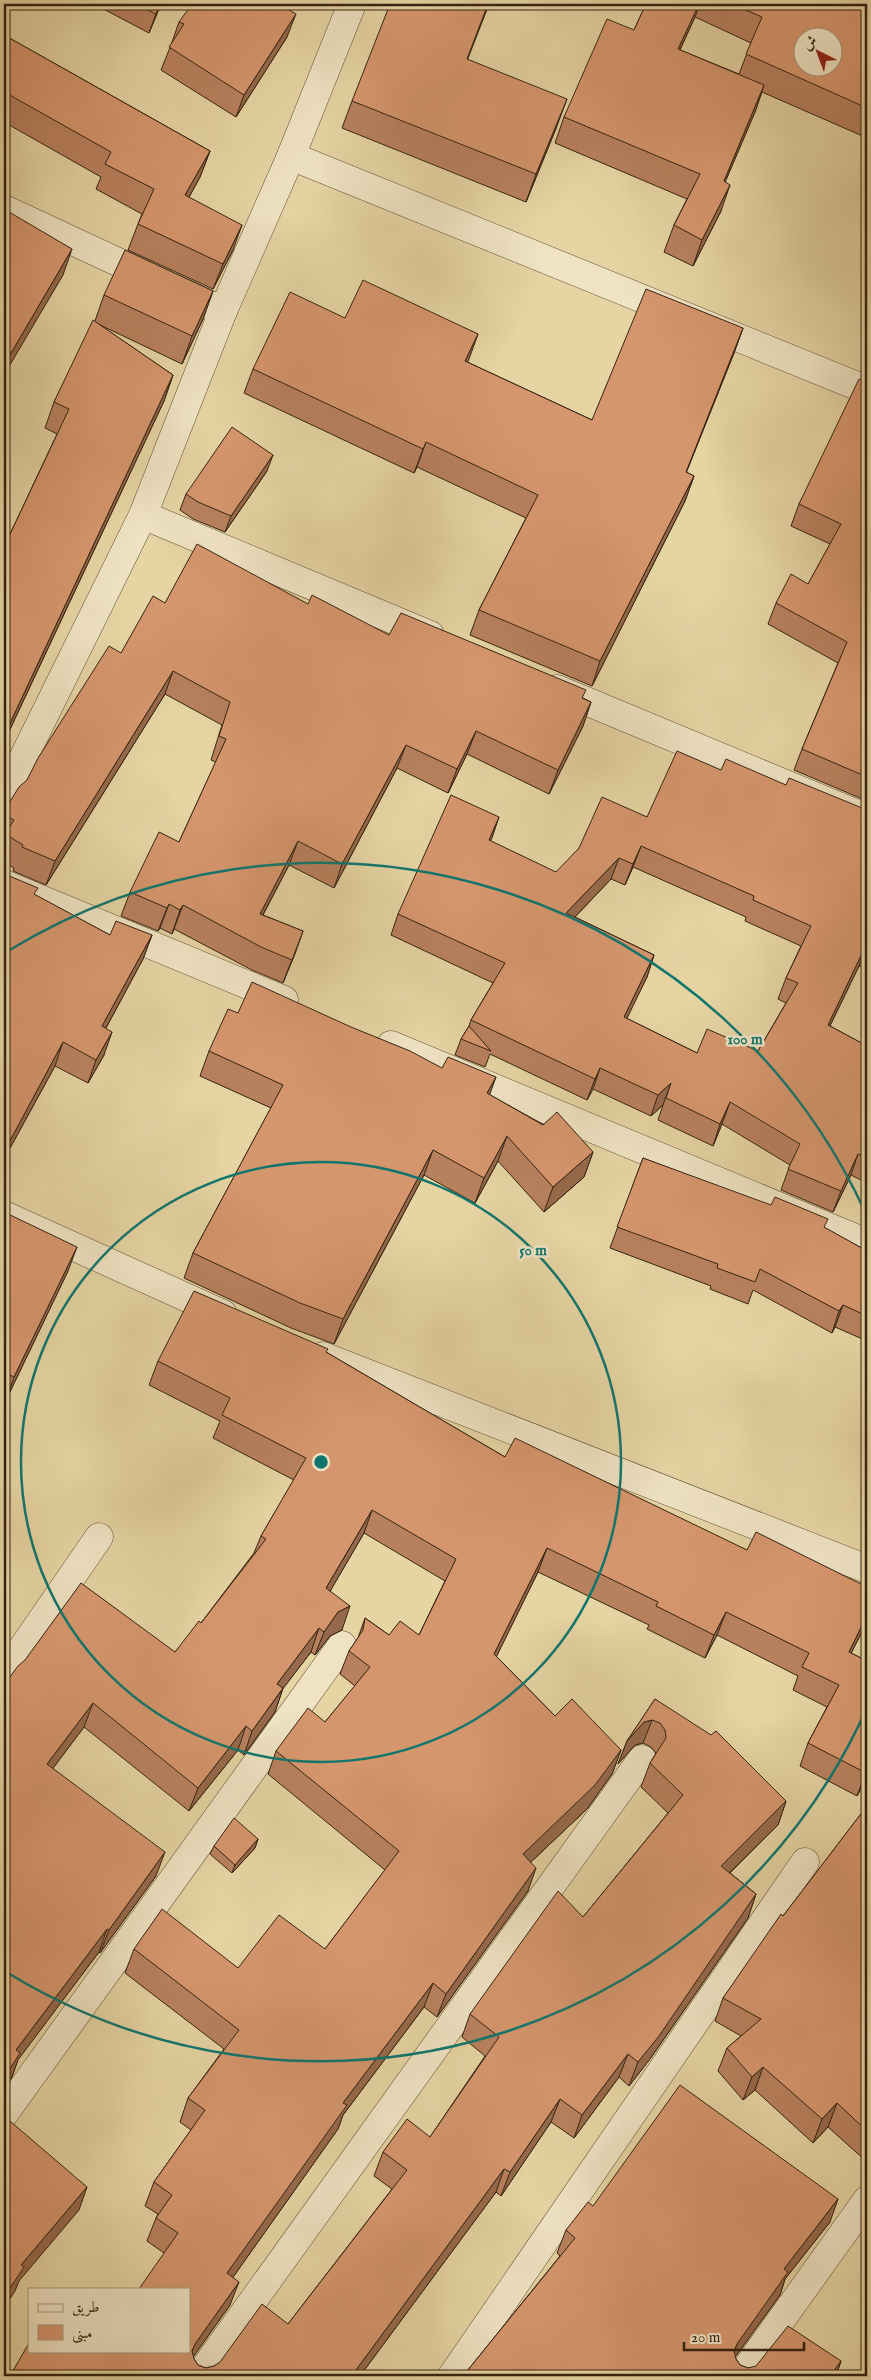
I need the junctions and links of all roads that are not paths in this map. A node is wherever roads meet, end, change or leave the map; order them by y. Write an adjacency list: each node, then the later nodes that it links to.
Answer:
1 (352, 4): 2 (street)
2 (291, 156): 4 (street); 5 (street)
3 (4, 209): 4 (street)
4 (223, 311): 6 (street)
5 (867, 390)
6 (143, 515): 7 (street); 9 (street)
7 (453, 645)
8 (536, 680): 10 (street)
9 (4, 797)
10 (867, 818)
11 (4, 884): 12 (street)
12 (307, 1010)
13 (371, 1037): 15 (street)
14 (4, 1215): 16 (street)
15 (867, 1243)
16 (249, 1325)
17 (304, 1349): 19 (street)
18 (100, 1537): 21 (street)
19 (867, 1569)
20 (342, 1645): 24 (street)
21 (4, 1675)
22 (642, 1758): 26 (street)
23 (805, 1862): 27 (street)
24 (4, 2114)
25 (867, 2200): 28 (street)
26 (199, 2376)
27 (452, 2376)
28 (741, 2376)

